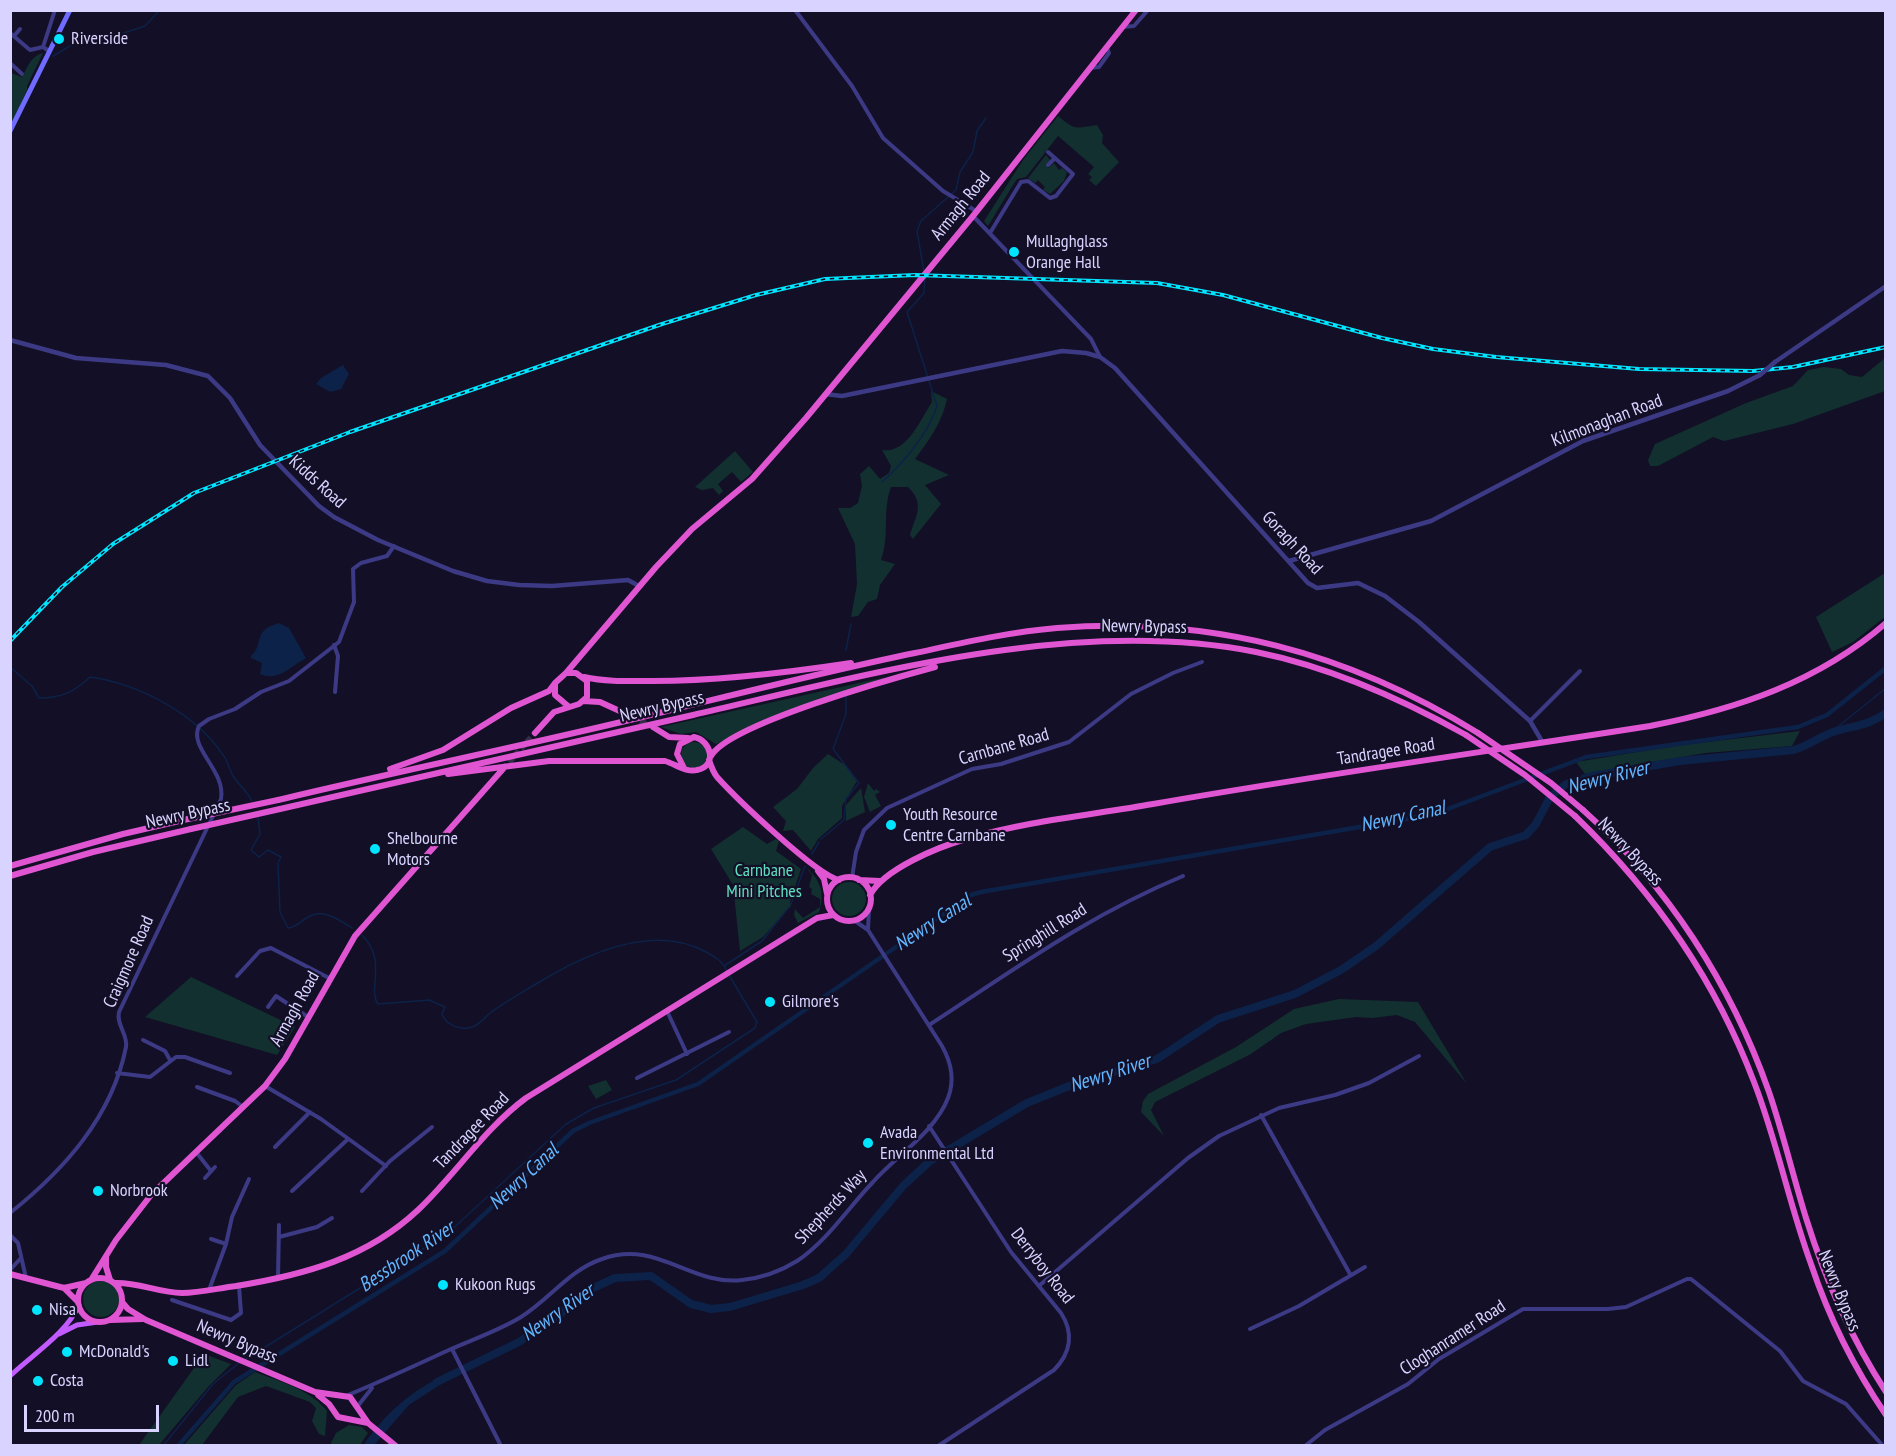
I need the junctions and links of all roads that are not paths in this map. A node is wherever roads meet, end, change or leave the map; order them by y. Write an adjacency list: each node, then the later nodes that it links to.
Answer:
1 (56, 10): 9 (street)
2 (70, 10): 10 (main road)
3 (795, 10): 17 (street, Goragh Road)
4 (1136, 10): 6 (highway, Armagh Road)
5 (1148, 10): 6 (street)
6 (1123, 27): 17 (highway, Armagh Road)
7 (20, 29): 8 (street)
8 (12, 34): 9 (street)
9 (43, 47): 10 (street)
10 (50, 52): 13 (main road)
11 (10, 63): 12 (street)
12 (22, 74)
13 (10, 131)
14 (1048, 152): 15 (street)
15 (1055, 158): 16 (street); 18 (street)
16 (1048, 165)
17 (974, 213): 18 (street, Goragh Road); 22 (highway, Armagh Road)
18 (990, 233): 21 (street, Goragh Road)
19 (1886, 286): 24 (street, Kilmonaghan Road, bridge)
20 (10, 340): 23 (street, Kidds Road)
21 (1100, 357): 22 (street, Goragh Road); 24 (street, Goragh Road)
22 (825, 394): 25 (highway, Armagh Road)
23 (394, 546): 25 (street, Kidds Road); 27 (street)
24 (1289, 561): 46 (street, Goragh Road)
25 (639, 586): 28 (highway, Armagh Road)
26 (1886, 623): 51 (highway, Tandragee Road)
27 (334, 645): 39 (street); 86 (street, Craigmore Road)
28 (581, 656): 35 (highway, Armagh Road); 36 (highway)
29 (973, 656): 53 (highway); 58 (highway, Newry Bypass); 142 (highway, Newry Bypass, bridge)
30 (1193, 658): 33 (street)
31 (885, 659): 36 (highway); 59 (highway, Newry Bypass); 138 (highway, Newry Bypass, bridge)
32 (1202, 662): 33 (street, Carnbane Road)
33 (1195, 665): 64 (street, Carnbane Road)
34 (1580, 671): 46 (street)
35 (566, 673): 36 (highway); 37 (highway)
36 (582, 676): 38 (highway)
37 (555, 683): 40 (highway); 59 (highway)
38 (588, 686): 41 (highway); 42 (highway)
39 (335, 692)
40 (555, 695): 43 (highway); 44 (highway)
41 (583, 701): 42 (highway); 43 (highway)
42 (600, 702): 45 (highway)
43 (568, 706): 44 (highway)
44 (554, 712): 48 (highway)
45 (624, 713)
46 (1530, 721): 51 (street, Goragh Road)
47 (653, 727): 49 (highway)
48 (535, 733)
49 (669, 737): 50 (highway); 52 (highway)
50 (688, 738): 52 (highway); 53 (highway)
51 (1543, 743): 66 (highway, Tandragee Road)
52 (677, 754): 54 (highway)
53 (710, 758): 56 (highway); 57 (highway)
54 (684, 768): 56 (highway); 58 (highway)
55 (503, 769): 76 (highway, Armagh Road)
56 (699, 770): 57 (highway)
57 (715, 775): 61 (highway)
58 (420, 777): 62 (highway, Newry Bypass, bridge)
59 (367, 778): 60 (highway, Newry Bypass, bridge)
60 (10, 866)
61 (816, 868): 65 (highway); 67 (highway)
62 (10, 876)
63 (1183, 876): 80 (street, Springhill Road)
64 (855, 879): 65 (highway); 66 (highway); 68 (highway)
65 (838, 880): 67 (highway)
66 (880, 881): 68 (highway, Tandragee Road)
67 (827, 894): 69 (highway)
68 (870, 895): 70 (highway)
69 (828, 906): 71 (highway); 72 (highway, Tandragee Road)
70 (869, 909): 73 (highway); 74 (street)
71 (833, 915): 72 (highway, Tandragee Road); 73 (highway)
72 (817, 918): 78 (highway, Tandragee Road)
73 (855, 921): 74 (street, Shepherds Way)
74 (868, 930): 80 (street, Shepherds Way)
75 (237, 976): 76 (street)
76 (329, 978): 79 (highway, Armagh Road)
77 (268, 1006): 79 (street)
78 (666, 1010): 83 (street); 117 (highway, Tandragee Road)
79 (308, 1017): 89 (highway, Armagh Road)
80 (929, 1025): 94 (street, Shepherds Way)
81 (729, 1032): 83 (street)
82 (143, 1040): 85 (street)
83 (687, 1053): 88 (street)
84 (1419, 1056): 93 (street)
85 (170, 1060): 86 (street); 87 (street)
86 (117, 1073): 104 (street, Craigmore Road)
87 (230, 1073)
88 (638, 1078)
89 (265, 1086): 91 (highway, Armagh Road); 92 (street)
90 (197, 1087): 91 (street)
91 (244, 1108): 98 (highway, Armagh Road)
92 (310, 1112): 96 (street); 97 (street)
93 (1261, 1115): 115 (street); 122 (street)
94 (929, 1126): 122 (street, Derryboy Road); 134 (street, Shepherds Way)
95 (432, 1127): 99 (street)
96 (347, 1140): 99 (street); 102 (street)
97 (275, 1147)
98 (196, 1152): 100 (street); 111 (highway, Armagh Road)
99 (386, 1166): 103 (street)
100 (205, 1178)
101 (249, 1179): 110 (street)
102 (292, 1191)
103 (362, 1191)
104 (10, 1213)
105 (332, 1218): 108 (street)
106 (279, 1225): 108 (street)
107 (10, 1235): 112 (street)
108 (279, 1237): 117 (street)
109 (212, 1239): 110 (street)
110 (226, 1244): 124 (street)
111 (106, 1256): 118 (highway, Armagh Road); 119 (highway)
112 (21, 1258): 114 (street); 116 (street)
113 (1365, 1267): 115 (street)
114 (10, 1272): 116 (highway)
115 (1350, 1274): 132 (street)
116 (27, 1279): 123 (highway)
117 (278, 1279): 121 (highway, Tandragee Road)
118 (89, 1281): 119 (highway); 123 (highway); 128 (highway)
119 (112, 1282): 120 (highway, Tandragee Road); 125 (highway)
120 (130, 1284): 124 (highway, Tandragee Road); 125 (highway)
121 (239, 1285): 124 (highway, Tandragee Road); 126 (street)
122 (1040, 1285): 147 (street, Derryboy Road)
123 (64, 1288): 128 (highway)
124 (209, 1290)
125 (121, 1293): 127 (highway)
126 (172, 1300)
127 (122, 1302): 129 (highway); 130 (highway)
128 (78, 1304): 131 (highway); 133 (main road)
129 (109, 1320): 130 (highway); 131 (highway)
130 (146, 1320): 137 (highway, Newry Bypass)
131 (98, 1322): 133 (main road)
132 (1250, 1329)
133 (58, 1334): 135 (main road)
134 (452, 1349): 136 (street, Shepherds Way); 146 (street)
135 (10, 1376)
136 (373, 1387): 139 (street, Shepherds Way); 140 (street, Shepherds Way)
137 (315, 1392): 139 (highway); 141 (highway)
138 (1886, 1392)
139 (343, 1396): 140 (highway); 141 (highway)
140 (357, 1407): 143 (highway); 144 (highway)
141 (333, 1408): 143 (highway)
142 (1886, 1415)
143 (348, 1418): 144 (highway)
144 (370, 1425): 145 (highway)
145 (396, 1446)
146 (501, 1446)
147 (938, 1446)
148 (1305, 1446): 149 (street, Cloghanramer Road)
149 (1883, 1446)

